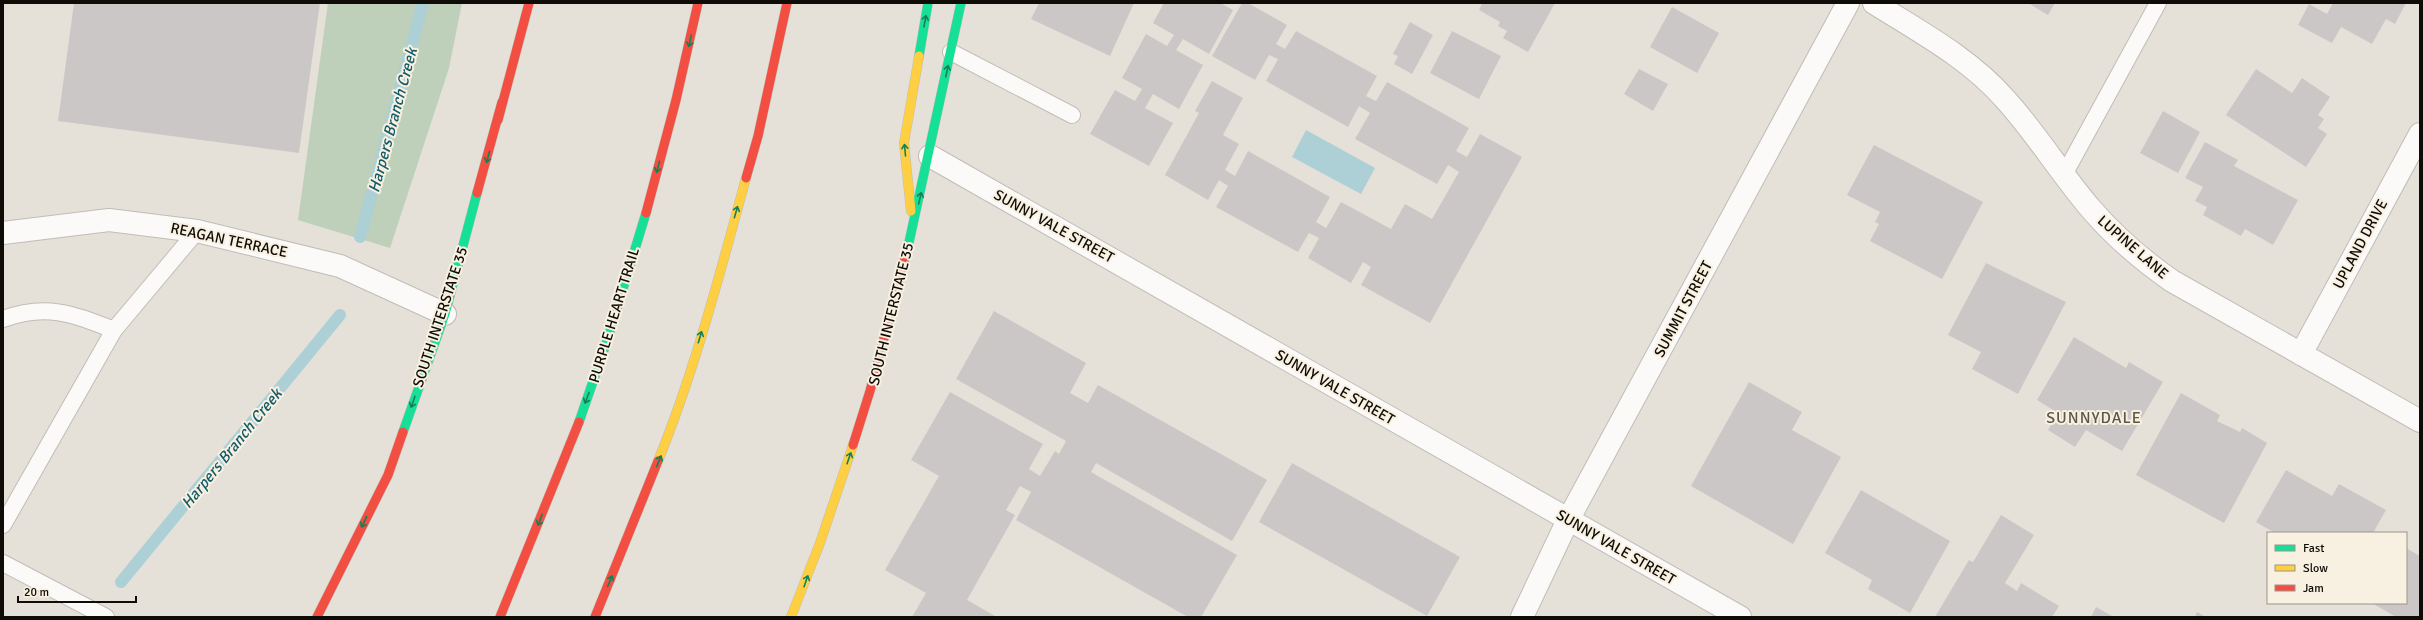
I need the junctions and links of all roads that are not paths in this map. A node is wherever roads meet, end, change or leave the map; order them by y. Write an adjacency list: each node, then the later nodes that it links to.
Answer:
1 (521, 3): 12 (main road, SOUTH INTERSTATE 35)
2 (529, 3): 12 (main road)
3 (698, 3): 29 (main road, PURPLE HEART TRAIL, one-way to 29)
4 (787, 3): 30 (main road, one-way to 4)
5 (928, 3): 16 (main road, one-way to 5)
6 (961, 3): 10 (main road, SOUTH INTERSTATE 35)
7 (1848, 3): 24 (street, SUMMIT STREET)
8 (1874, 3): 15 (street, LUPINE LANE)
9 (2158, 3): 15 (lane)
10 (951, 52): 11 (lane); 14 (main road, SOUTH INTERSTATE 35, one-way to 10)
11 (1072, 115)
12 (498, 120): 19 (main road, SOUTH INTERSTATE 35, one-way to 19)
13 (2420, 134): 22 (street, UPLAND DRIVE)
14 (930, 156): 16 (main road, SOUTH INTERSTATE 35, one-way to 14); 24 (street, SUNNY VALE STREET)
15 (2065, 173): 22 (street, LUPINE LANE)
16 (913, 230): 31 (main road, SOUTH INTERSTATE 35, one-way to 16)
17 (197, 231): 18 (street, REAGAN TERRACE); 19 (street, REAGAN TERRACE); 21 (lane)
18 (3, 234)
19 (445, 314): 28 (main road, SOUTH INTERSTATE 35, one-way to 28)
20 (3, 319): 21 (lane)
21 (114, 330): 25 (lane)
22 (2301, 354): 23 (street, LUPINE LANE)
23 (2420, 421)
24 (1568, 520): 32 (street, SUMMIT STREET); 33 (street, SUNNY VALE STREET)
25 (3, 525)
26 (3, 563): 27 (lane)
27 (106, 617)
28 (317, 617)
29 (500, 617)
30 (595, 617)
31 (791, 617)
32 (1522, 617)
33 (1740, 617)

